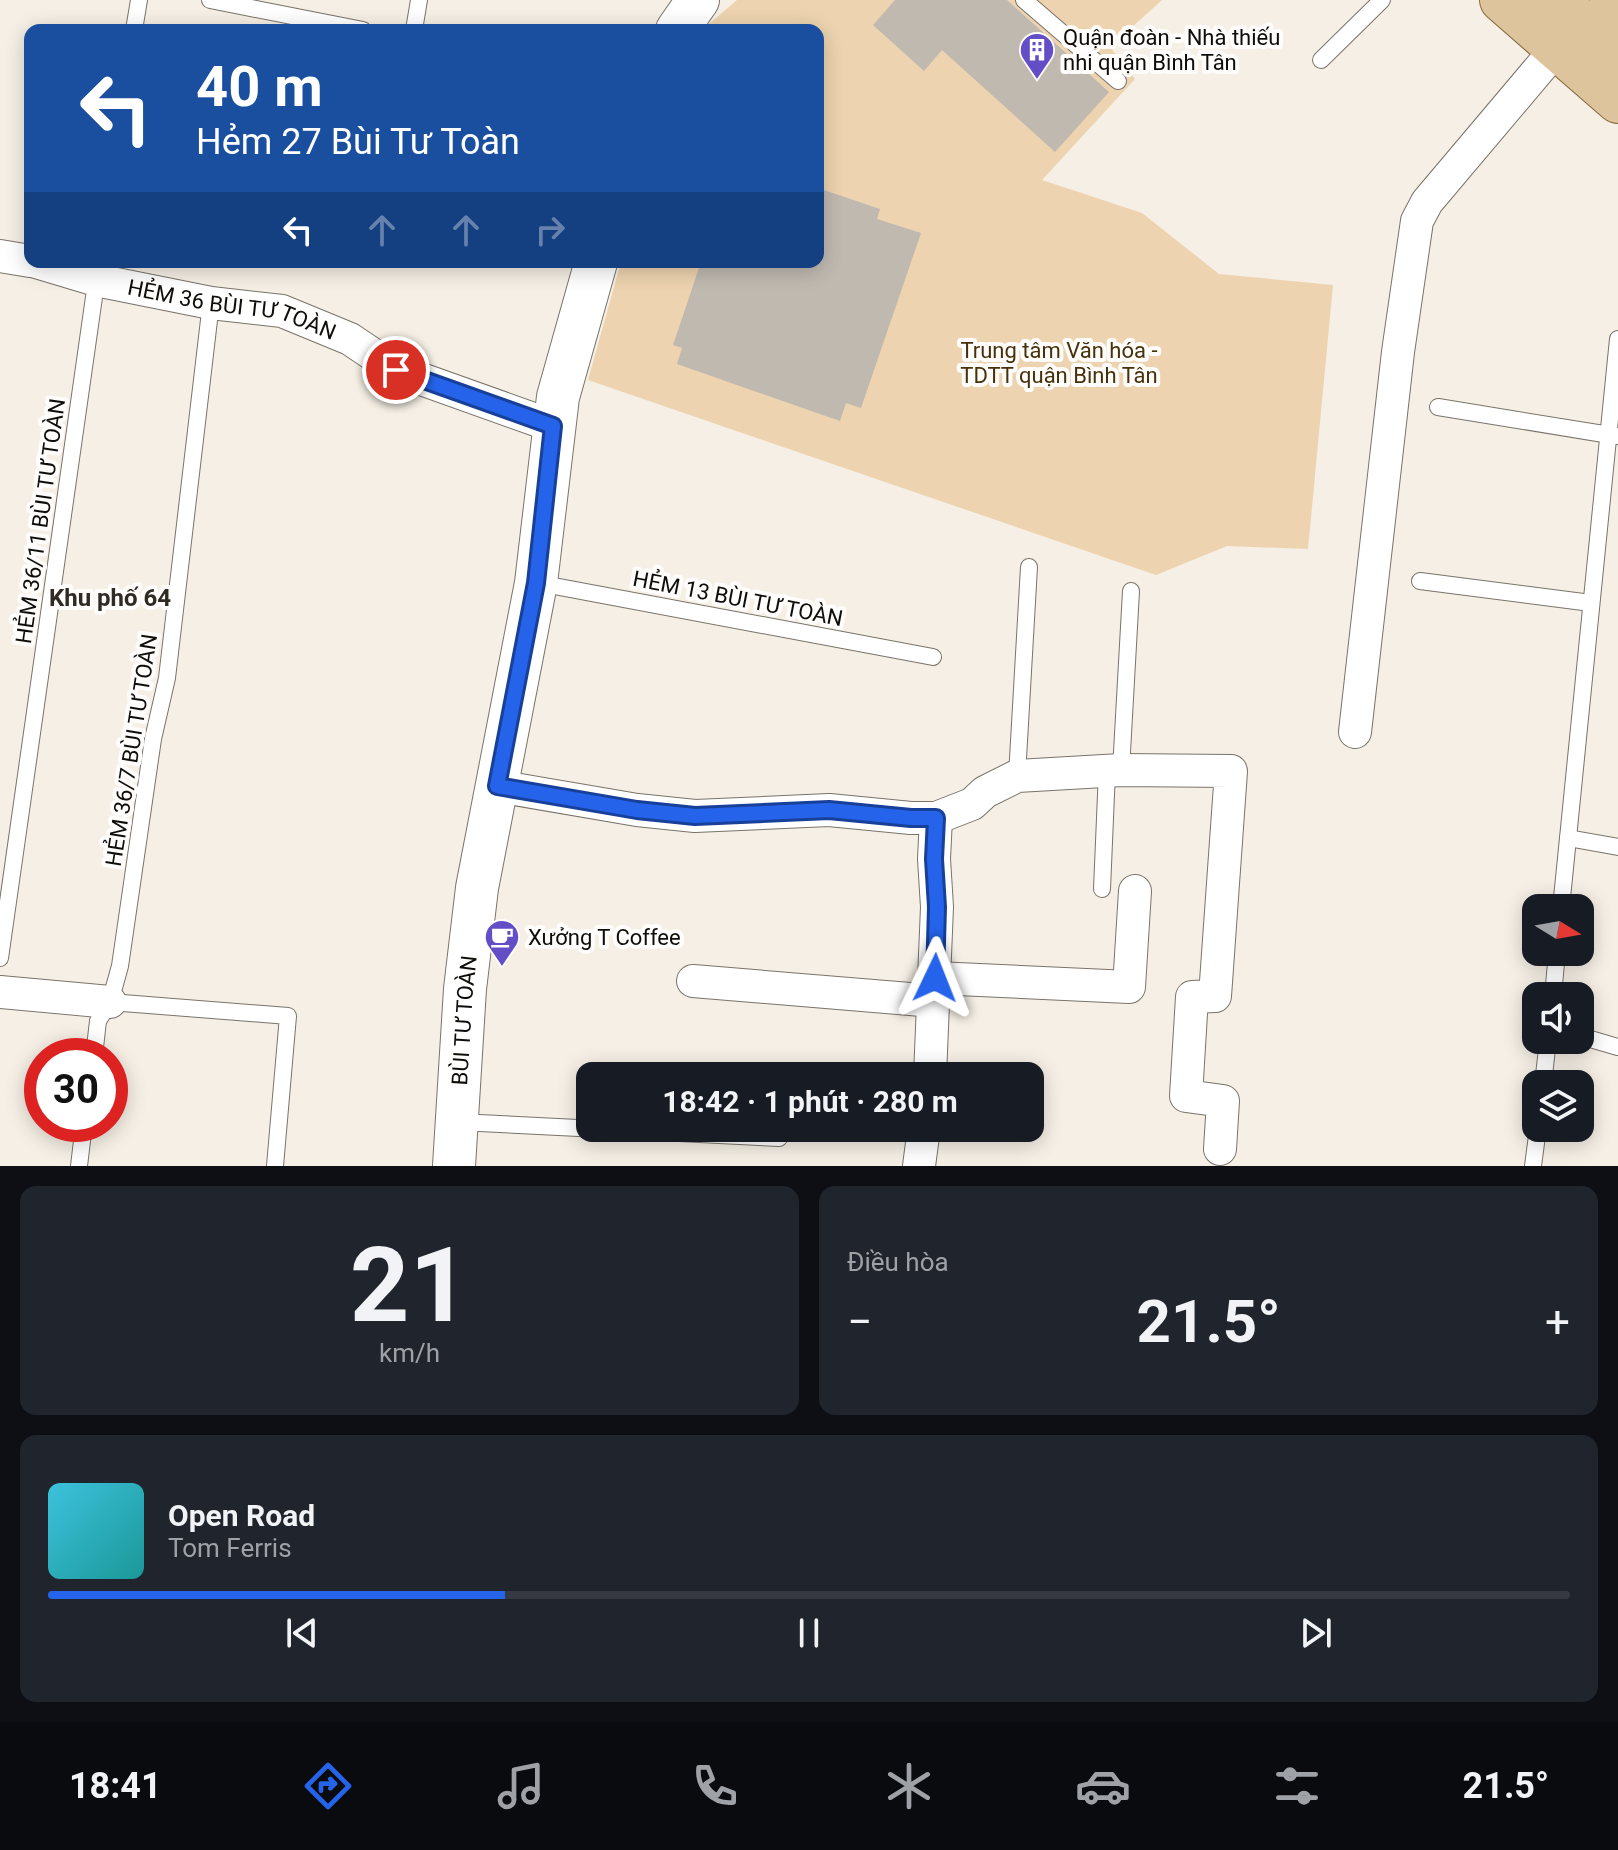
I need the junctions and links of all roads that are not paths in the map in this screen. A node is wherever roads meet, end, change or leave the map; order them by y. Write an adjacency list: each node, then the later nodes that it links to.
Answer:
1 (139, 0): 11 (lane)
2 (210, 0): 12 (lane)
3 (419, 0): 13 (lane)
4 (698, 0): 14 (street)
5 (1024, 0): 18 (lane)
6 (1382, 0): 17 (lane)
7 (1502, 0): 15 (main road)
8 (1556, 0): 16 (main road)
9 (1612, 0): 10 (main road)
10 (1618, 5)
11 (135, 24)
12 (332, 24)
13 (415, 24)
14 (681, 24)
15 (1557, 48): 19 (main road); 36 (street)
16 (1618, 55)
17 (1321, 60)
18 (1118, 81)
19 (1618, 101)
20 (0, 256): 21 (street)
21 (24, 260)
22 (77, 268): 24 (street, HẺM 36 BÙI TƯ TOÀN)
23 (594, 268): 28 (street, BÙI TƯ TOÀN)
24 (98, 271): 25 (street, HẺM 36 BÙI TƯ TOÀN); 46 (lane, HẺM 36/11 BÙI TƯ TOÀN)
25 (211, 303): 28 (street, HẺM 36 BÙI TƯ TOÀN); 50 (lane, HẺM 36/7 BÙI TƯ TOÀN)
26 (1618, 339): 29 (lane)
27 (1438, 407): 29 (lane)
28 (553, 426): 32 (street, BÙI TƯ TOÀN)
29 (1613, 435): 34 (lane)
30 (1029, 567): 38 (lane)
31 (1420, 581): 34 (lane)
32 (536, 583): 35 (lane, HẺM 13 BÙI TƯ TOÀN); 39 (street, BÙI TƯ TOÀN)
33 (1131, 591): 37 (lane)
34 (1591, 603): 41 (lane)
35 (933, 657)
36 (1355, 732)
37 (1114, 771): 38 (street); 43 (lane); 60 (street)
38 (1017, 776): 40 (street)
39 (497, 786): 40 (street); 55 (street, BÙI TƯ TOÀN)
40 (936, 818): 48 (street)
41 (1568, 838): 42 (lane); 45 (lane)
42 (1618, 847)
43 (1102, 889)
44 (1135, 891): 48 (street)
45 (1562, 894)
46 (0, 958)
47 (693, 981): 48 (street)
48 (934, 990): 54 (street)
49 (0, 992): 50 (street)
50 (110, 1002): 51 (lane, HẺM 36/7 BÙI TƯ TOÀN); 62 (lane)
51 (96, 1038)
52 (1594, 1040): 53 (lane)
53 (1618, 1047)
54 (931, 1062)
55 (458, 1122): 56 (lane); 63 (street, BÙI TƯ TOÀN)
56 (576, 1128)
57 (82, 1142): 61 (lane)
58 (922, 1142): 64 (street)
59 (1536, 1142): 65 (lane)
60 (1220, 1157)
61 (79, 1166)
62 (275, 1166)
63 (454, 1166)
64 (919, 1166)
65 (1533, 1166)

